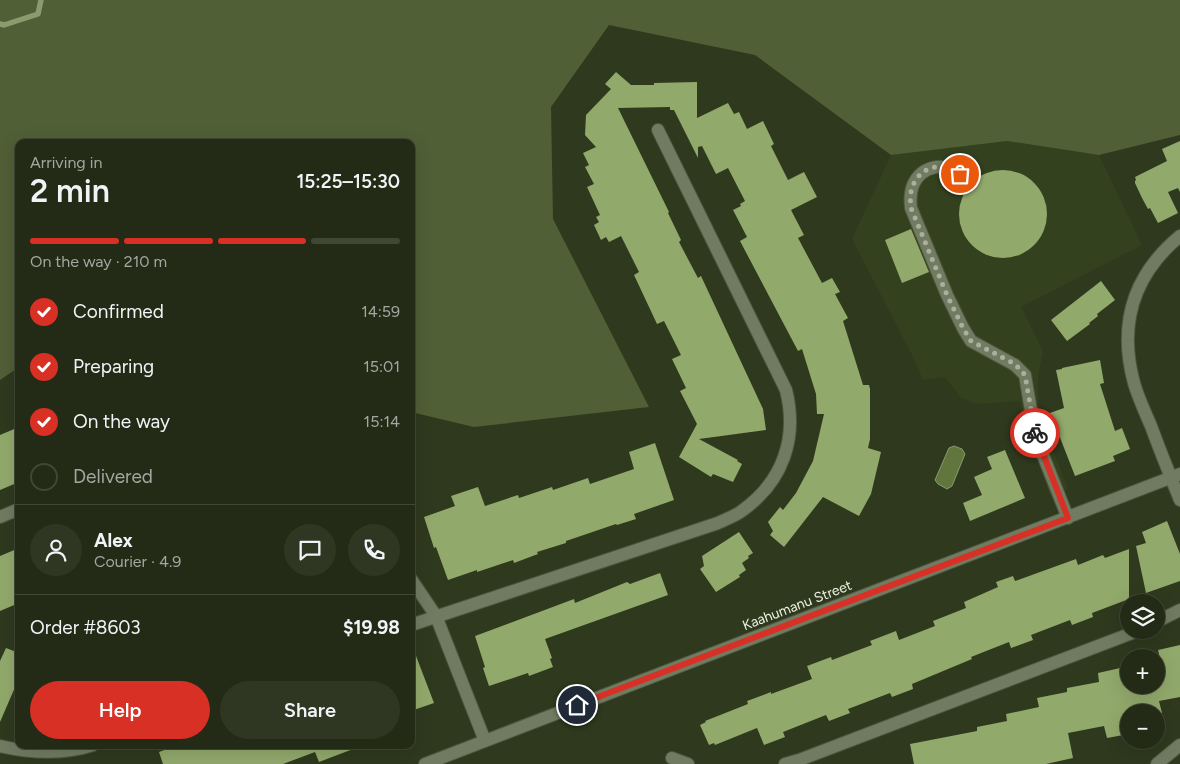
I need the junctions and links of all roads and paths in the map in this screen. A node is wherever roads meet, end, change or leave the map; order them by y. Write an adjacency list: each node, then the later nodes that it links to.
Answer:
1 (658, 130): 11 (street)
2 (960, 174): 8 (street)
3 (1180, 236): 4 (street)
4 (1175, 475): 5 (street); 8 (street, Kaahumanu Street)
5 (1180, 500)
6 (15, 511): 7 (street)
7 (0, 517)
8 (1068, 518): 15 (street, Kaahumanu Street)
9 (415, 585): 11 (street)
10 (1180, 610): 12 (street)
11 (436, 616): 13 (street); 15 (street)
12 (1165, 618)
13 (415, 624)
14 (1120, 638): 23 (street)
15 (485, 741): 19 (street, Kaahumanu Street)
16 (1180, 745): 24 (street)
17 (0, 746): 18 (street)
18 (71, 749)
19 (458, 758): 21 (street, Kaahumanu Street)
20 (672, 758): 22 (street)
21 (425, 764)
22 (688, 764)
23 (785, 764)
24 (1157, 764)

